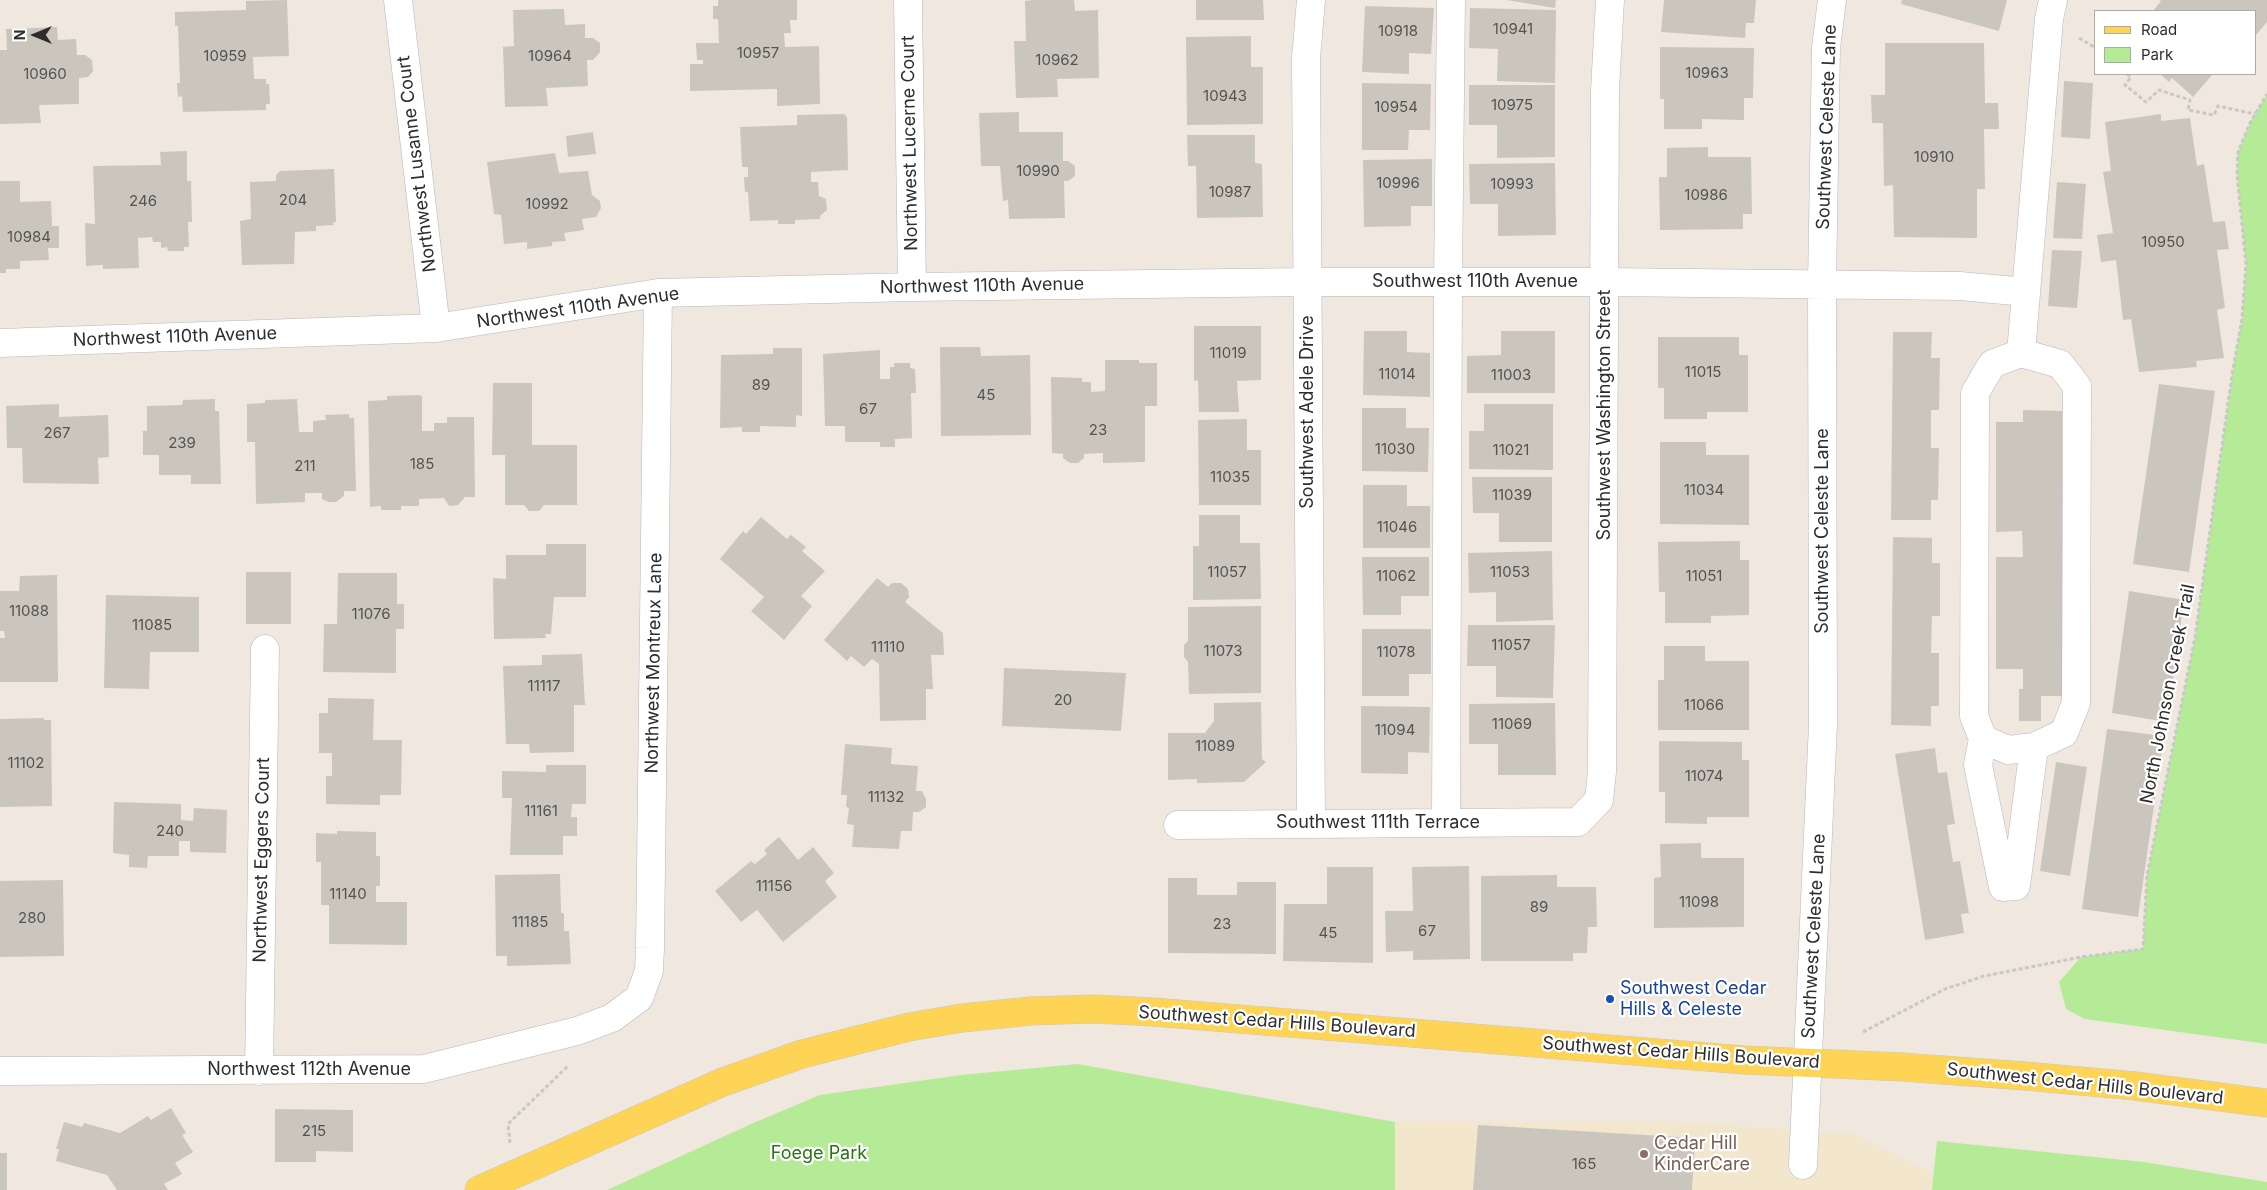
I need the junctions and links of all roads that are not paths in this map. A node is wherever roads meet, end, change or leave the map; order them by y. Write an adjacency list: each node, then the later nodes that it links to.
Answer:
1 (398, 0): 15 (street, Northwest Lusanne Court)
2 (908, 0): 12 (street, Northwest Lucerne Court)
3 (1311, 0): 8 (street, Southwest Adele Drive)
4 (1451, 0): 9 (street)
5 (1610, 0): 10 (street, Southwest Washington Street)
6 (1832, 0): 11 (street, Southwest Celeste Lane)
7 (2053, 0): 14 (street)
8 (1307, 282): 9 (street, Southwest 110th Avenue); 12 (street, Northwest 110th Avenue); 23 (street, Southwest Adele Drive)
9 (1448, 282): 10 (street, Southwest 110th Avenue); 21 (street)
10 (1606, 282): 11 (street, Southwest 110th Avenue); 22 (street, Southwest Washington Street)
11 (1822, 284): 14 (street, Southwest 110th Avenue); 26 (street, Southwest Celeste Lane)
12 (912, 287): 13 (street, Northwest 110th Avenue)
13 (658, 292): 15 (street, Northwest 110th Avenue); 25 (street, Northwest Montreux Lane)
14 (2026, 292): 17 (street)
15 (436, 328): 16 (street, Northwest 110th Avenue)
16 (0, 342)
17 (2021, 353): 19 (street); 20 (street)
18 (265, 648): 28 (street, Northwest Eggers Court)
19 (1983, 739): 20 (street); 20 (street)
20 (2034, 747)
21 (1446, 822): 22 (street, Southwest 111th Terrace); 23 (street, Southwest 111th Terrace)
22 (1578, 822)
23 (1311, 824): 24 (street, Southwest 111th Terrace)
24 (1178, 825)
25 (612, 1018): 28 (street, Northwest 112th Avenue)
26 (1808, 1063): 29 (main road, Southwest Cedar Hills Boulevard); 30 (street, Southwest Celeste Lane); 31 (main road, Southwest Cedar Hills Boulevard)
27 (0, 1071): 28 (street, Northwest 112th Avenue)
28 (260, 1071)
29 (2267, 1103)
30 (1802, 1164)
31 (479, 1190)

